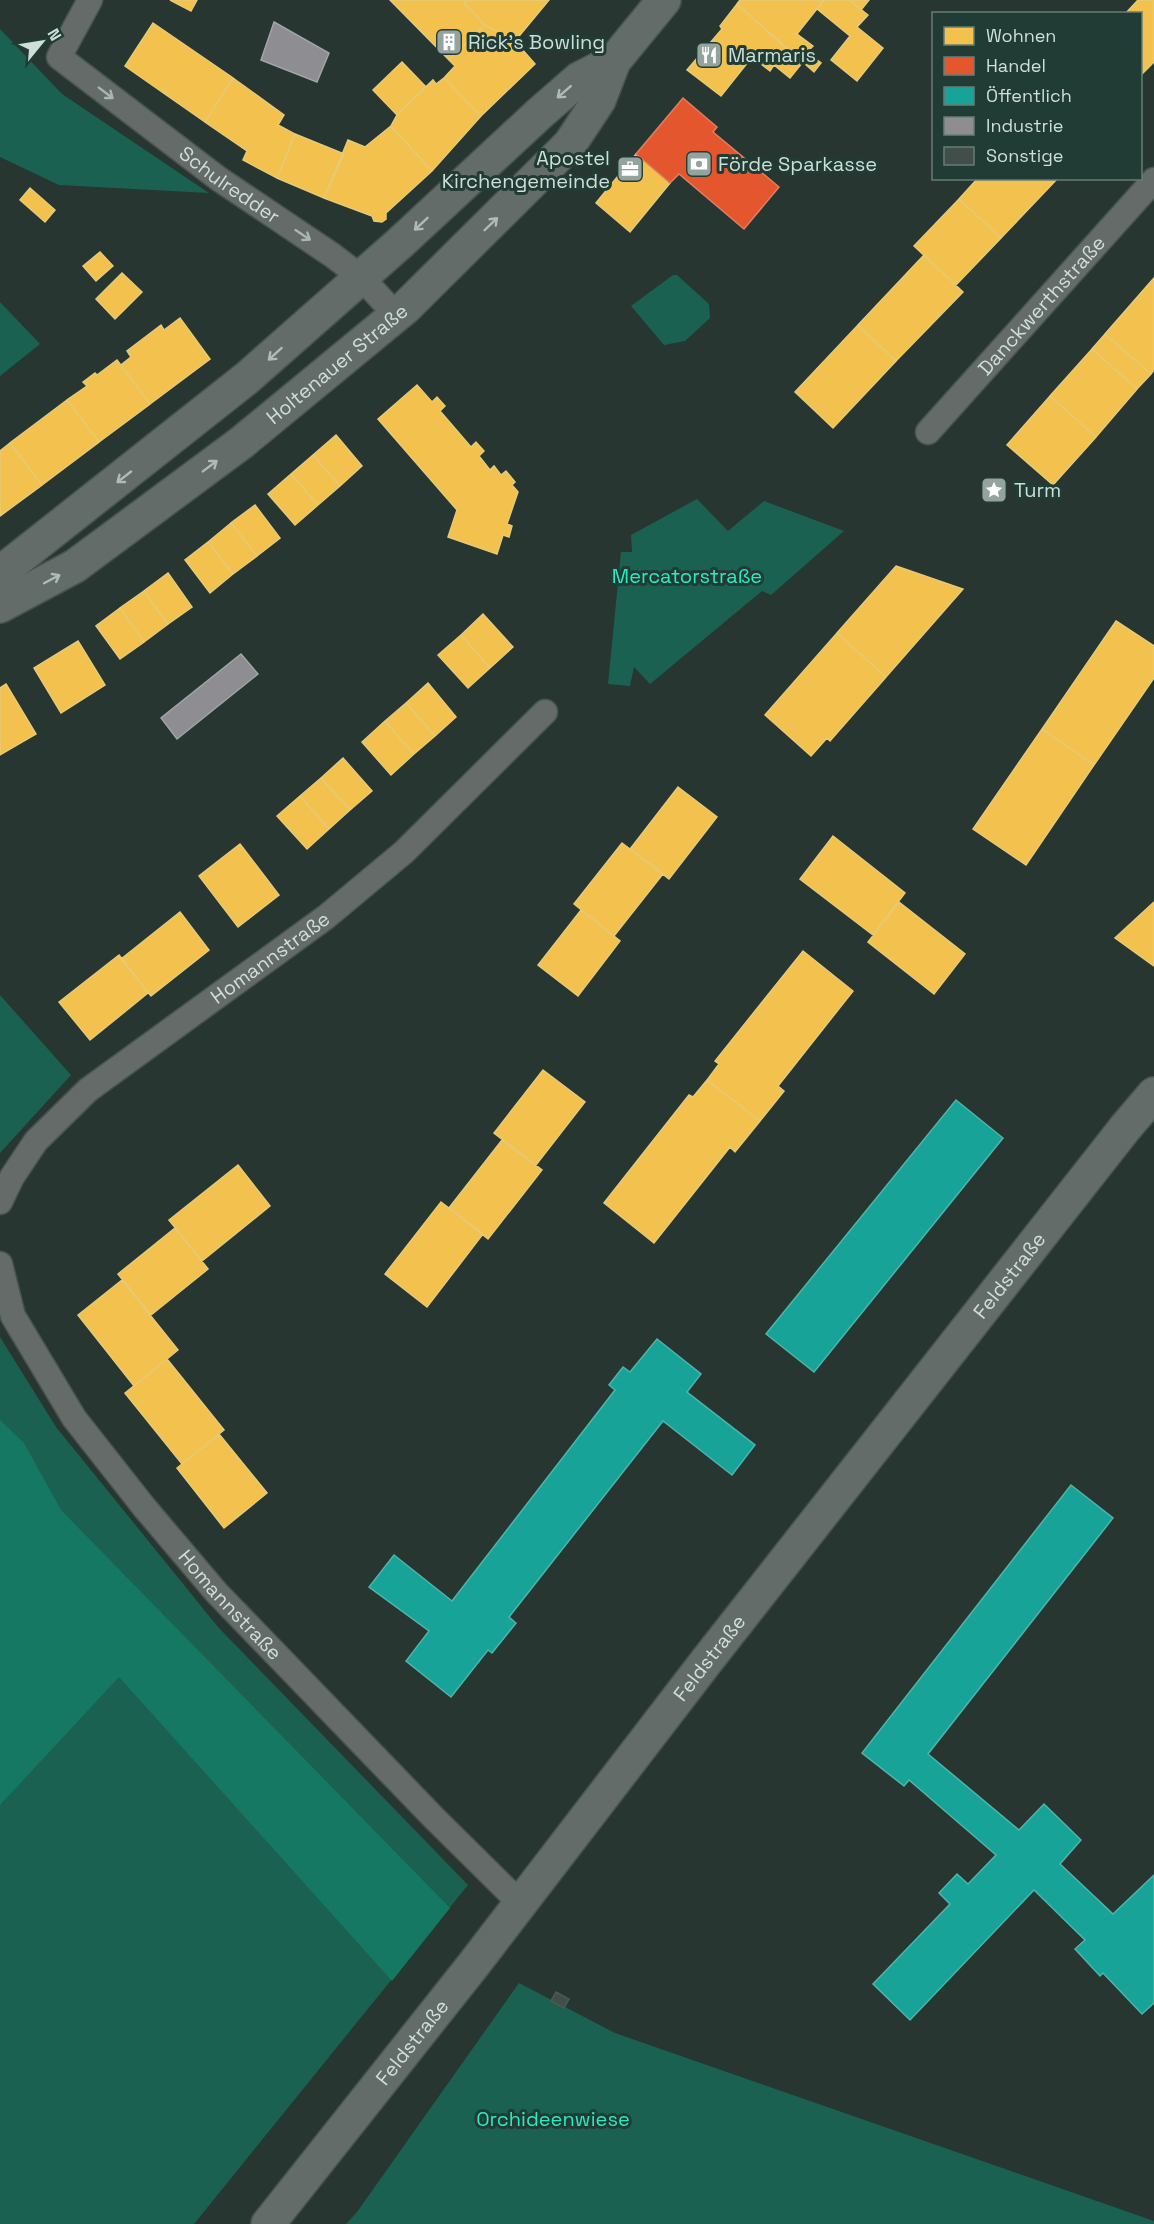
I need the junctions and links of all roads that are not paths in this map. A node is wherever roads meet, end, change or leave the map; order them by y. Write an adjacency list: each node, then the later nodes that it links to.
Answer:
1 (90, 0): 5 (street, Schulredder, one-way to 5)
2 (664, 0): 3 (street, Holtenauer Straße)
3 (614, 61): 5 (street, Holtenauer Straße, one-way to 5); 6 (street, Holtenauer Straße, one-way to 3)
4 (1154, 180): 7 (street, Danckwerthstraße)
5 (361, 277): 6 (street, Schulredder); 8 (street, Holtenauer Straße, one-way to 8)
6 (397, 316): 9 (street, Holtenauer Straße, one-way to 6)
7 (928, 432)
8 (0, 573)
9 (0, 606)
10 (545, 712): 12 (street, Homannstraße)
11 (1154, 1094): 14 (street, Feldstraße)
12 (0, 1202)
13 (0, 1264): 14 (street, Homannstraße)
14 (520, 1903): 15 (street, Feldstraße)
15 (268, 2224)

